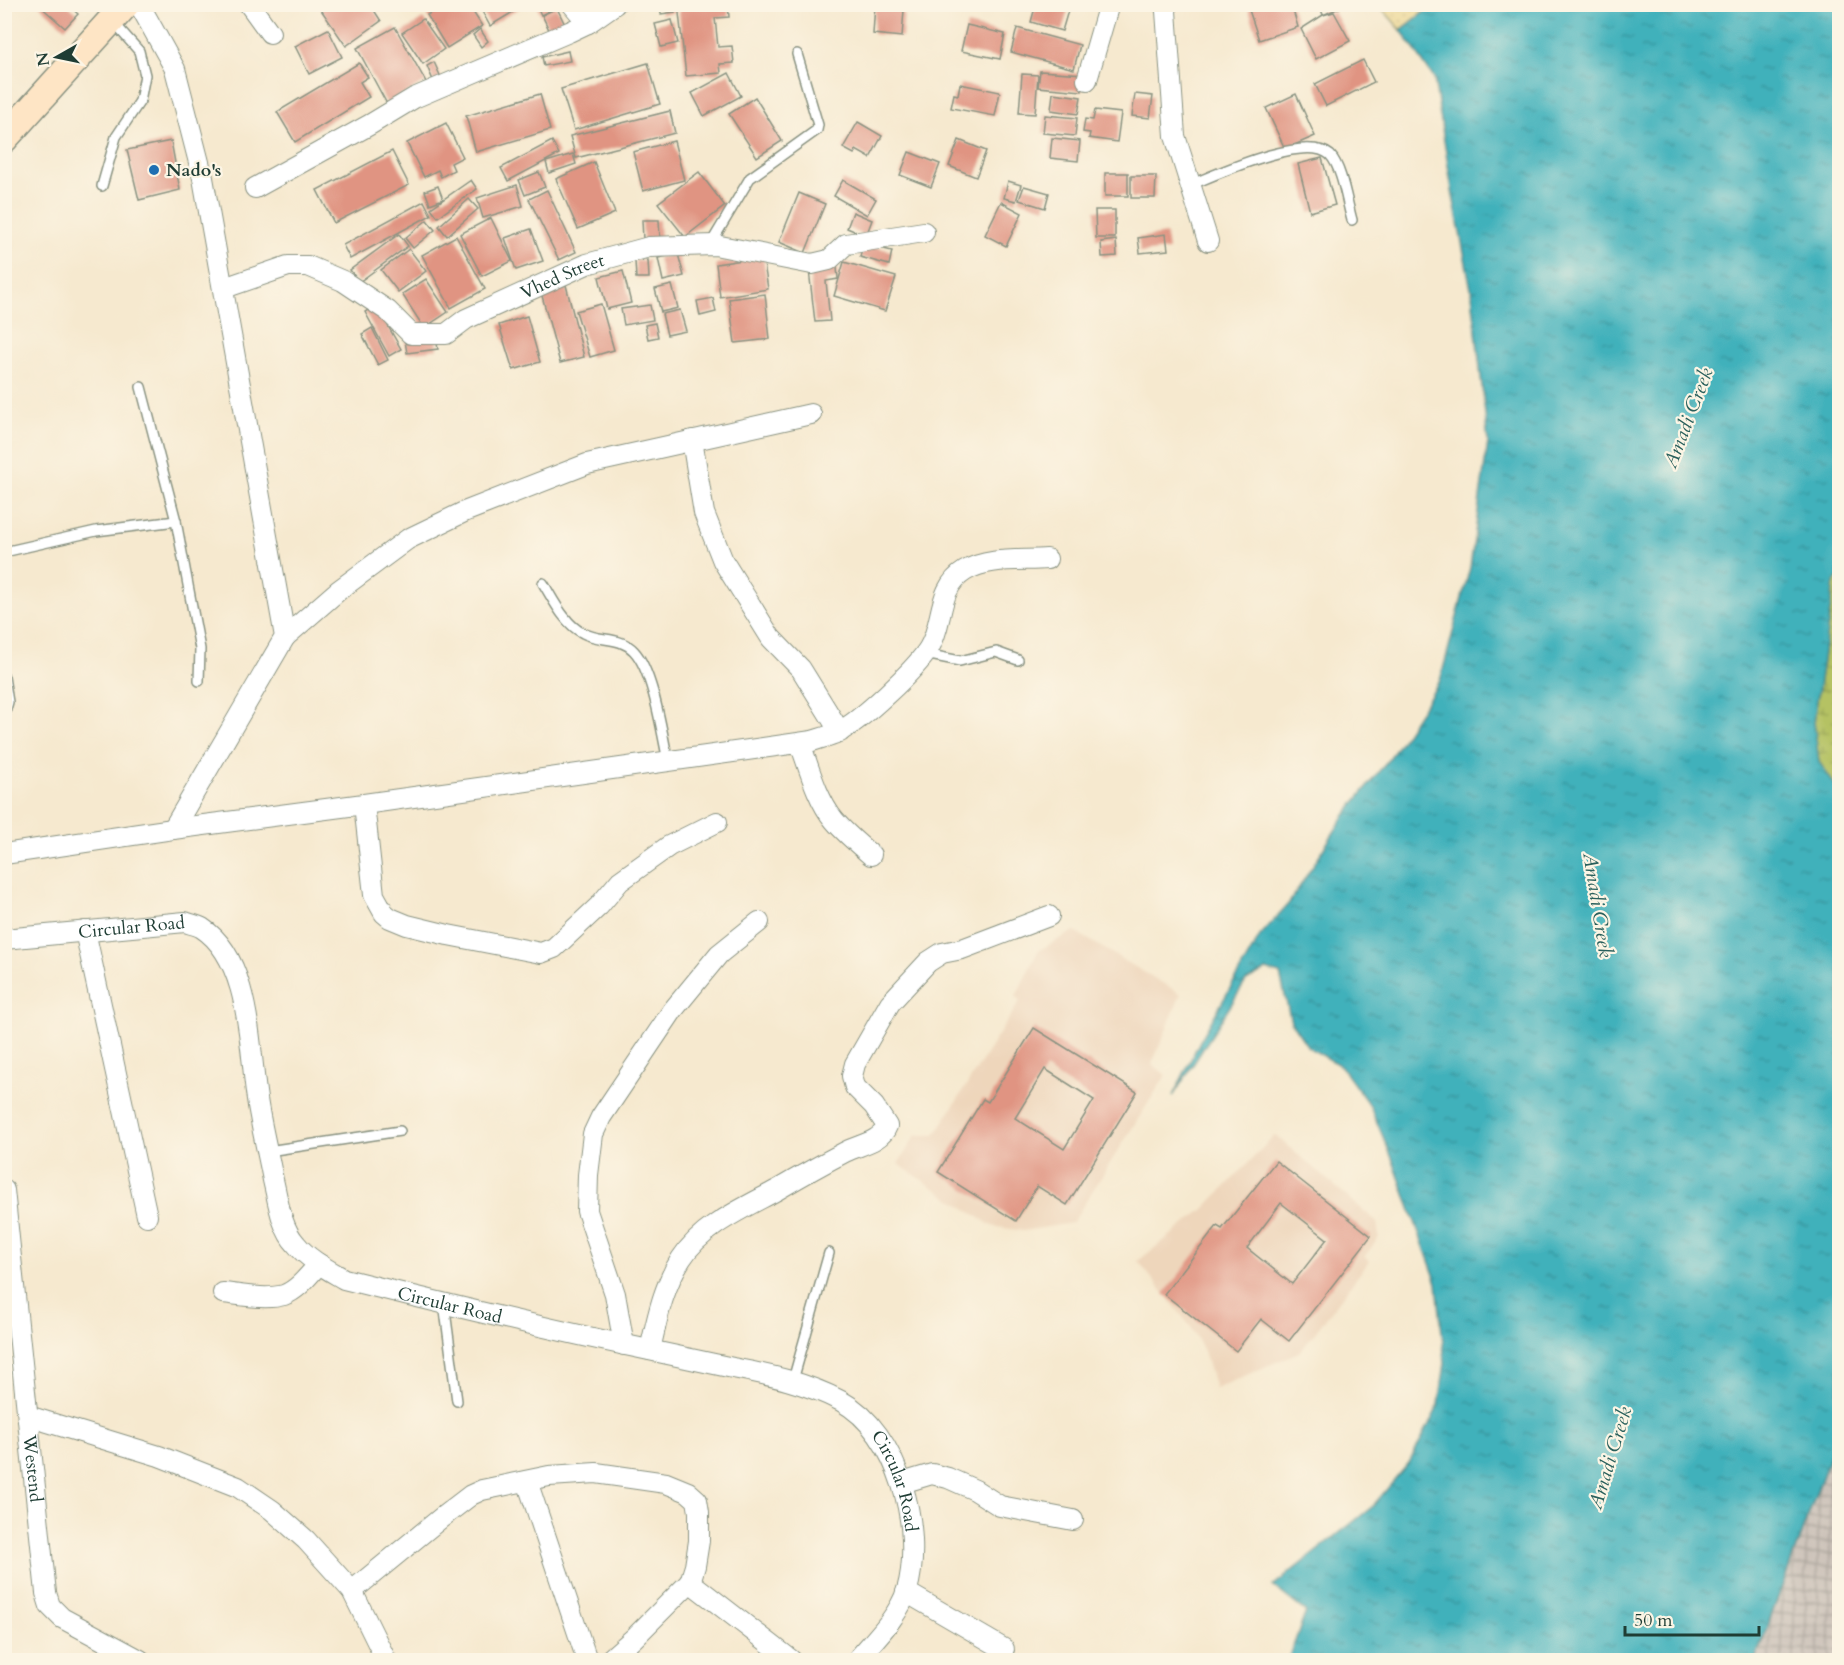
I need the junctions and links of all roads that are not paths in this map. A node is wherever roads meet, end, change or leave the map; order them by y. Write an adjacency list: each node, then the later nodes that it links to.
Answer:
1 (139, 4): 20 (street)
2 (249, 4): 9 (street)
3 (572, 4): 8 (street)
4 (615, 4): 8 (street)
5 (1109, 4): 11 (street)
6 (1164, 4): 13 (street)
7 (119, 12): 12 (street); 14 (lane)
8 (588, 23): 15 (street)
9 (270, 33)
10 (797, 54): 19 (lane)
11 (1087, 80)
12 (4, 139)
13 (1190, 185): 16 (lane); 18 (street)
14 (102, 186)
15 (255, 188)
16 (1352, 220)
17 (924, 232): 19 (street, Vhed Street)
18 (1208, 241)
19 (710, 245): 20 (street, Vhed Street)
20 (224, 288): 28 (street)
21 (141, 387): 24 (lane)
22 (811, 414): 23 (street)
23 (692, 440): 28 (street); 34 (street)
24 (176, 521): 25 (lane); 32 (lane)
25 (4, 552)
26 (1047, 560): 29 (street)
27 (543, 583): 36 (lane)
28 (285, 637): 39 (street)
29 (925, 654): 30 (lane); 34 (street)
30 (1018, 660)
31 (4, 677): 33 (lane)
32 (199, 681)
33 (4, 716)
34 (840, 732): 35 (street)
35 (800, 743): 36 (street); 41 (street)
36 (668, 761): 37 (street)
37 (364, 804): 38 (street); 39 (street)
38 (717, 822)
39 (173, 829): 40 (street)
40 (4, 854)
41 (871, 855)
42 (1049, 916): 55 (street)
43 (759, 922): 54 (street)
44 (85, 931): 45 (street, Circular Road); 47 (street, Circular Road); 49 (street)
45 (4, 939)
46 (400, 1131): 47 (lane)
47 (268, 1151): 51 (street, Circular Road)
48 (4, 1190): 58 (street, Westend)
49 (147, 1216)
50 (829, 1253): 56 (lane)
51 (319, 1264): 52 (street); 53 (street, Circular Road)
52 (223, 1293)
53 (444, 1303): 54 (street, Circular Road); 57 (lane)
54 (624, 1345): 55 (street, Circular Road)
55 (650, 1350): 56 (street, Circular Road)
56 (793, 1380): 60 (street, Circular Road)
57 (457, 1401)
58 (28, 1416): 63 (street); 66 (street, Westend)
59 (527, 1481): 62 (street); 63 (street); 68 (street)
60 (902, 1483): 61 (street); 64 (street, Circular Road)
61 (1073, 1520)
62 (690, 1582): 69 (street); 70 (street)
63 (352, 1591): 67 (street)
64 (906, 1592): 65 (street); 71 (street, Circular Road)
65 (1004, 1649)
66 (140, 1660)
67 (386, 1660)
68 (587, 1660)
69 (609, 1660)
70 (791, 1660)
71 (857, 1660)

